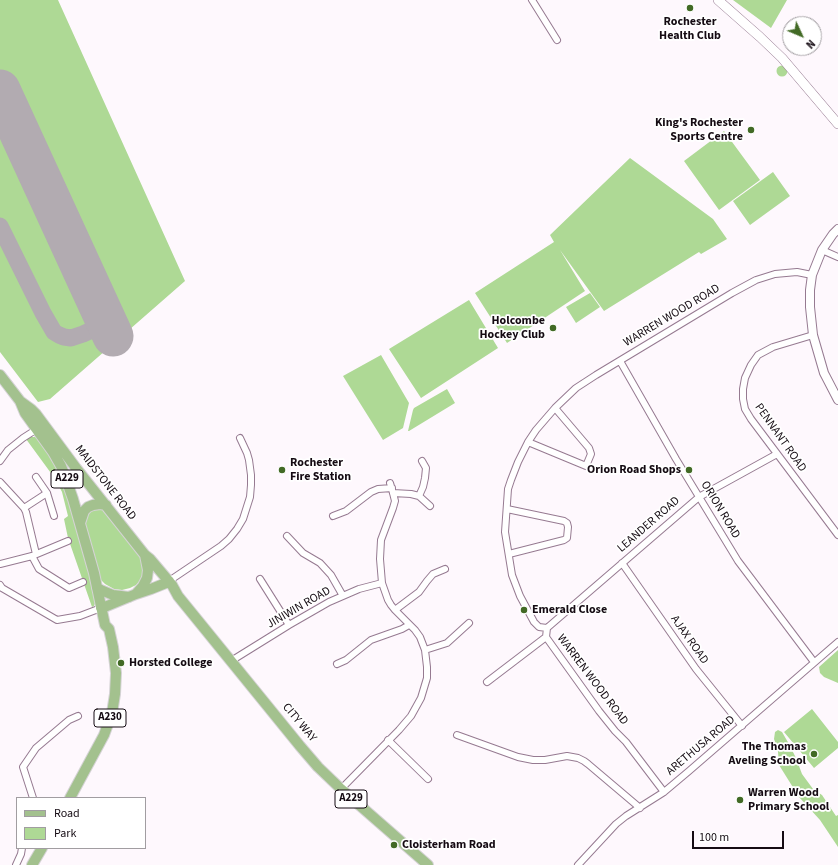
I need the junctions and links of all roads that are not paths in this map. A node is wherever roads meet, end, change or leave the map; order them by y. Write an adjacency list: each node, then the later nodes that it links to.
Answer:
1 (532, 0): 3 (street)
2 (718, 0): 4 (main road)
3 (557, 40)
4 (838, 124)
5 (838, 229): 6 (street)
6 (822, 250): 7 (street); 8 (street)
7 (838, 257)
8 (812, 275): 9 (street); 10 (street, WARREN WOOD ROAD)
9 (813, 335): 12 (street); 18 (street, PENNANT ROAD)
10 (620, 361): 14 (street, WARREN WOOD ROAD); 26 (street, ORION ROAD)
11 (0, 374): 13 (main road, MAIDSTONE ROAD / A229)
12 (838, 400)
13 (20, 401): 15 (main road, MAIDSTONE ROAD / A229); 27 (main road, MAIDSTONE ROAD / A229)
14 (555, 408): 17 (street, WARREN WOOD ROAD); 17 (street)
15 (37, 429): 19 (street); 33 (main road, MAIDSTONE ROAD / A229)
16 (240, 438): 44 (street)
17 (528, 442): 30 (street, WARREN WOOD ROAD)
18 (777, 454): 26 (street, LEANDER ROAD); 34 (street, PENNANT ROAD)
19 (0, 461)
20 (422, 461): 25 (street)
21 (36, 477): 24 (street)
22 (0, 482): 29 (street)
23 (392, 488): 25 (street); 32 (street); 46 (street)
24 (47, 493): 29 (street); 31 (street)
25 (419, 496): 28 (street)
26 (698, 497): 40 (street, LEANDER ROAD); 64 (street, ORION ROAD)
27 (106, 505): 33 (main road); 39 (main road, MAIDSTONE ROAD / A229)
28 (430, 506)
29 (24, 508): 38 (street)
30 (507, 509): 37 (street, WARREN WOOD ROAD); 37 (street)
31 (54, 516)
32 (333, 516)
33 (80, 523): 48 (main road, MAIDSTONE ROAD / A229)
34 (838, 535)
35 (287, 536): 51 (street)
36 (68, 541): 38 (street)
37 (509, 554): 58 (street, WARREN WOOD ROAD)
38 (34, 555): 41 (street); 45 (street)
39 (145, 555): 44 (main road, MAIDSTONE ROAD / A229); 52 (main road)
40 (622, 563): 58 (street, LEANDER ROAD); 68 (street, AJAX ROAD)
41 (0, 564)
42 (445, 569): 54 (street)
43 (260, 579): 56 (street)
44 (169, 581): 49 (main road); 50 (main road, CITY WAY / A229)
45 (83, 582)
46 (382, 582): 51 (street, JINIWIN ROAD); 54 (street)
47 (0, 584): 53 (street)
48 (97, 588): 52 (main road); 53 (main road, MAIDSTONE ROAD / A229)
49 (151, 590): 50 (main road); 52 (main road)
50 (178, 596): 63 (main road, CITY WAY / A229)
51 (343, 596): 56 (street, JINIWIN ROAD)
52 (129, 597): 53 (main road); 59 (main road)
53 (101, 608): 59 (main road, A230)
54 (395, 610): 57 (street)
55 (468, 623): 62 (street)
56 (289, 625): 63 (street, JINIWIN ROAD)
57 (409, 625): 62 (street); 65 (street)
58 (547, 628): 60 (street, WARREN WOOD ROAD)
59 (109, 630): 75 (main road, A230)
60 (546, 637): 66 (street); 73 (street, WARREN WOOD ROAD)
61 (838, 642): 64 (street, ARETHUSA ROAD)
62 (425, 650): 70 (street)
63 (231, 661): 72 (main road, CITY WAY / A229)
64 (814, 662): 68 (street, ARETHUSA ROAD)
65 (337, 664)
66 (487, 682)
67 (78, 716): 74 (street)
68 (742, 726): 73 (street, ARETHUSA ROAD)
69 (457, 735): 76 (street)
70 (388, 740): 71 (street); 72 (street)
71 (428, 779)
72 (341, 789): 81 (main road, CITY WAY / A229)
73 (664, 792): 76 (street, ARETHUSA ROAD)
74 (33, 797)
75 (71, 797)
76 (640, 808): 82 (street, ARETHUSA ROAD)
77 (22, 849): 79 (street)
78 (41, 849): 80 (main road)
79 (16, 865)
80 (32, 865)
81 (428, 865)
82 (578, 865)

